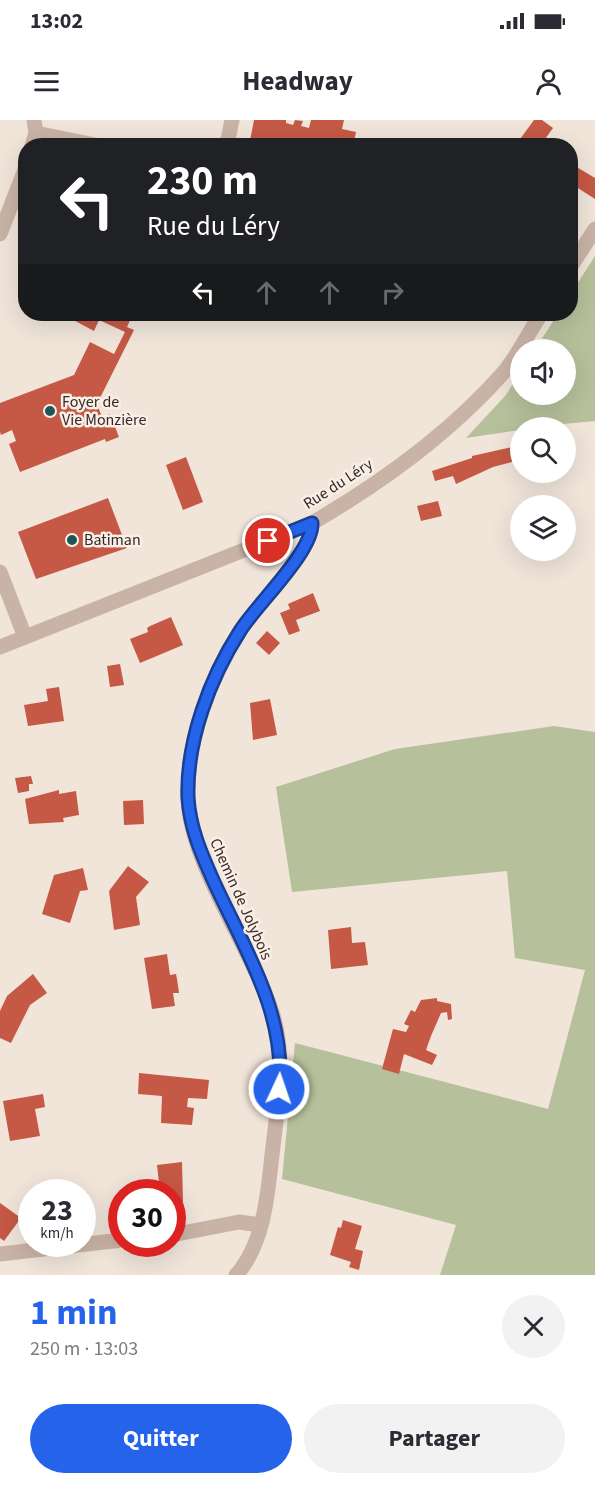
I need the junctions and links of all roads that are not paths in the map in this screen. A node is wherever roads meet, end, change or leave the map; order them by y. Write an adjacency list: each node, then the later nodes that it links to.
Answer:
1 (232, 120): 4 (street)
2 (34, 133): 3 (street)
3 (59, 138)
4 (228, 138)
5 (18, 188): 7 (street)
6 (595, 229): 8 (street)
7 (0, 234)
8 (578, 256)
9 (536, 321): 10 (street, Rue du Léry)
10 (312, 523): 12 (street, Rue du Léry); 14 (street, Chemin de Jolybois)
11 (0, 572): 12 (street)
12 (24, 637): 13 (street, Rue du Léry)
13 (0, 647)
14 (260, 1225): 15 (street); 18 (street, Chemin de Jolybois)
15 (186, 1232)
16 (108, 1242): 17 (street)
17 (0, 1254)
18 (236, 1275)

